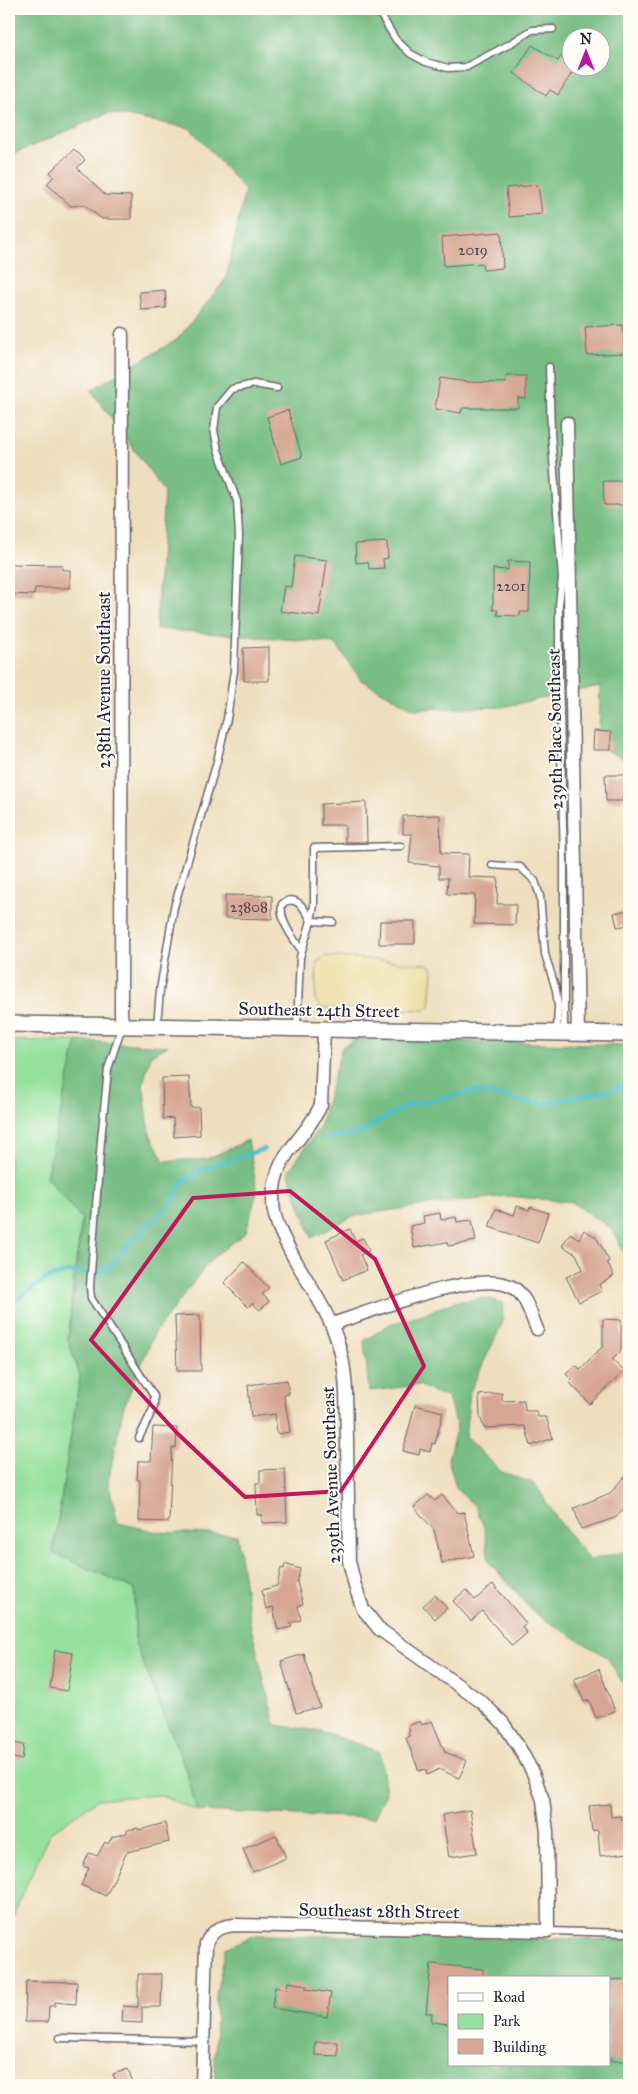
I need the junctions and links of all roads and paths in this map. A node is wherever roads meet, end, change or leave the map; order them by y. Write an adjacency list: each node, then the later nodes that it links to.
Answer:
1 (377, 9): 2 (lane)
2 (553, 29)
3 (122, 334): 13 (street, 238th Avenue Southeast)
4 (549, 367): 17 (lane)
5 (277, 388): 14 (lane)
6 (567, 423): 17 (street, 239th Place Southeast)
7 (402, 846): 9 (lane)
8 (492, 865): 17 (lane)
9 (311, 921): 10 (lane); 11 (lane); 11 (lane)
10 (332, 922)
11 (302, 951): 15 (lane)
12 (9, 1024): 13 (street, Southeast 24th Street)
13 (122, 1025): 14 (street, Southeast 24th Street); 21 (lane)
14 (157, 1026): 15 (street, Southeast 24th Street)
15 (297, 1028): 16 (street, Southeast 24th Street)
16 (324, 1029): 17 (street, Southeast 24th Street); 19 (street, 239th Avenue Southeast)
17 (567, 1033): 18 (street, Southeast 24th Street)
18 (629, 1034)
19 (332, 1324): 20 (street); 22 (street, 239th Avenue Southeast)
20 (537, 1329)
21 (138, 1438)
22 (548, 1931): 23 (lane); 25 (street, Southeast 28th Street)
23 (629, 1933)
24 (60, 2038): 25 (lane)
25 (204, 2040): 26 (street)
26 (202, 2085)

